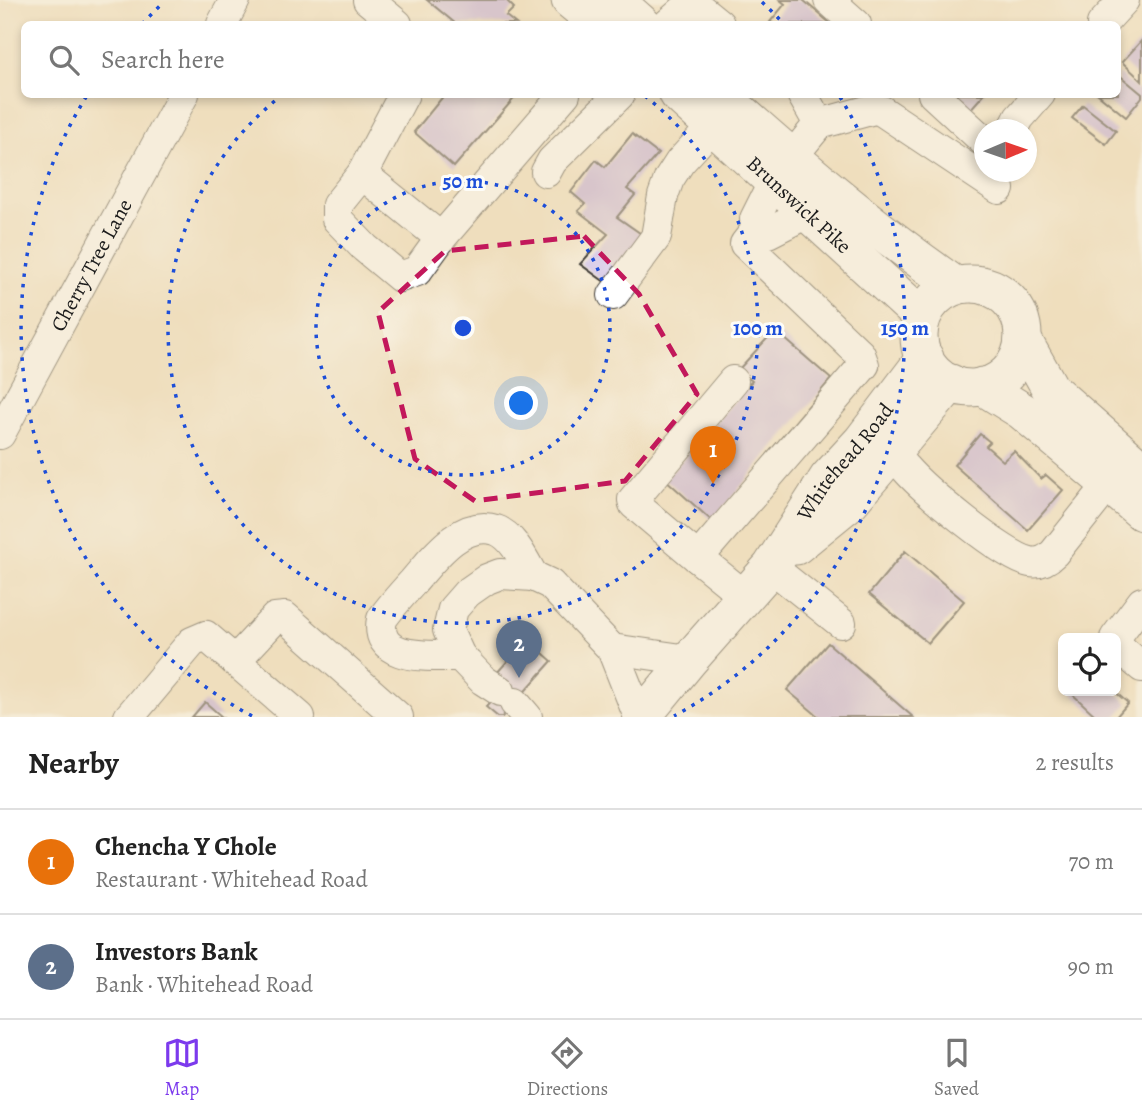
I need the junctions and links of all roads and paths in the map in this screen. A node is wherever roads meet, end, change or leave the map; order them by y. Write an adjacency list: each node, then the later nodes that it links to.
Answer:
1 (235, 0): 7 (street)
2 (368, 0): 8 (street)
3 (829, 0): 11 (street)
4 (1124, 0): 12 (street)
5 (677, 11): 10 (street)
6 (592, 13): 9 (main road)
7 (224, 21)
8 (393, 21)
9 (628, 21)
10 (715, 21)
11 (853, 21)
12 (1105, 21)
13 (182, 98): 38 (street, Cherry Tree Lane)
14 (402, 98): 28 (street)
15 (562, 98): 30 (street)
16 (617, 98): 27 (street)
17 (688, 98): 21 (main road, Brunswick Pike)
18 (804, 98): 23 (street)
19 (937, 98): 24 (street)
20 (1036, 98): 22 (street)
21 (717, 110): 26 (main road, Brunswick Pike); 33 (street)
22 (1018, 119)
23 (819, 124): 25 (street); 26 (street)
24 (974, 131)
25 (974, 165)
26 (782, 169): 29 (main road, Brunswick Pike); 31 (street); 32 (main road, Brunswick Pike)
27 (546, 172)
28 (362, 174): 30 (street); 30 (street)
29 (808, 212): 31 (street); 34 (main road, Brunswick Pike)
30 (447, 230)
31 (756, 230): 39 (street)
32 (956, 285): 34 (main road); 35 (main road)
33 (613, 295)
34 (922, 317): 36 (main road)
35 (1023, 340): 36 (main road); 41 (main road)
36 (953, 376): 40 (main road, Whitehead Road); 42 (main road, Whitehead Road); 43 (main road)
37 (733, 382): 45 (street)
38 (0, 434)
39 (792, 448): 42 (street); 45 (street)
40 (892, 450): 43 (street); 46 (main road, Whitehead Road)
41 (1142, 470)
42 (828, 478): 46 (main road, Whitehead Road)
43 (1109, 484): 44 (main road)
44 (1142, 512)
45 (698, 558): 48 (street)
46 (771, 566): 48 (main road, Whitehead Road); 50 (street)
47 (533, 576): 52 (street); 54 (street); 54 (street)
48 (746, 597): 55 (main road, Whitehead Road)
49 (1142, 602): 51 (street)
50 (841, 623)
51 (1119, 633)
52 (612, 649): 55 (street); 62 (street)
53 (1121, 649): 57 (street)
54 (460, 656): 58 (street)
55 (689, 660): 62 (main road, Whitehead Road)
56 (235, 661): 59 (street); 60 (street); 61 (street)
57 (1142, 667)
58 (514, 704)
59 (129, 717)
60 (300, 717)
61 (398, 717)
62 (641, 717)

